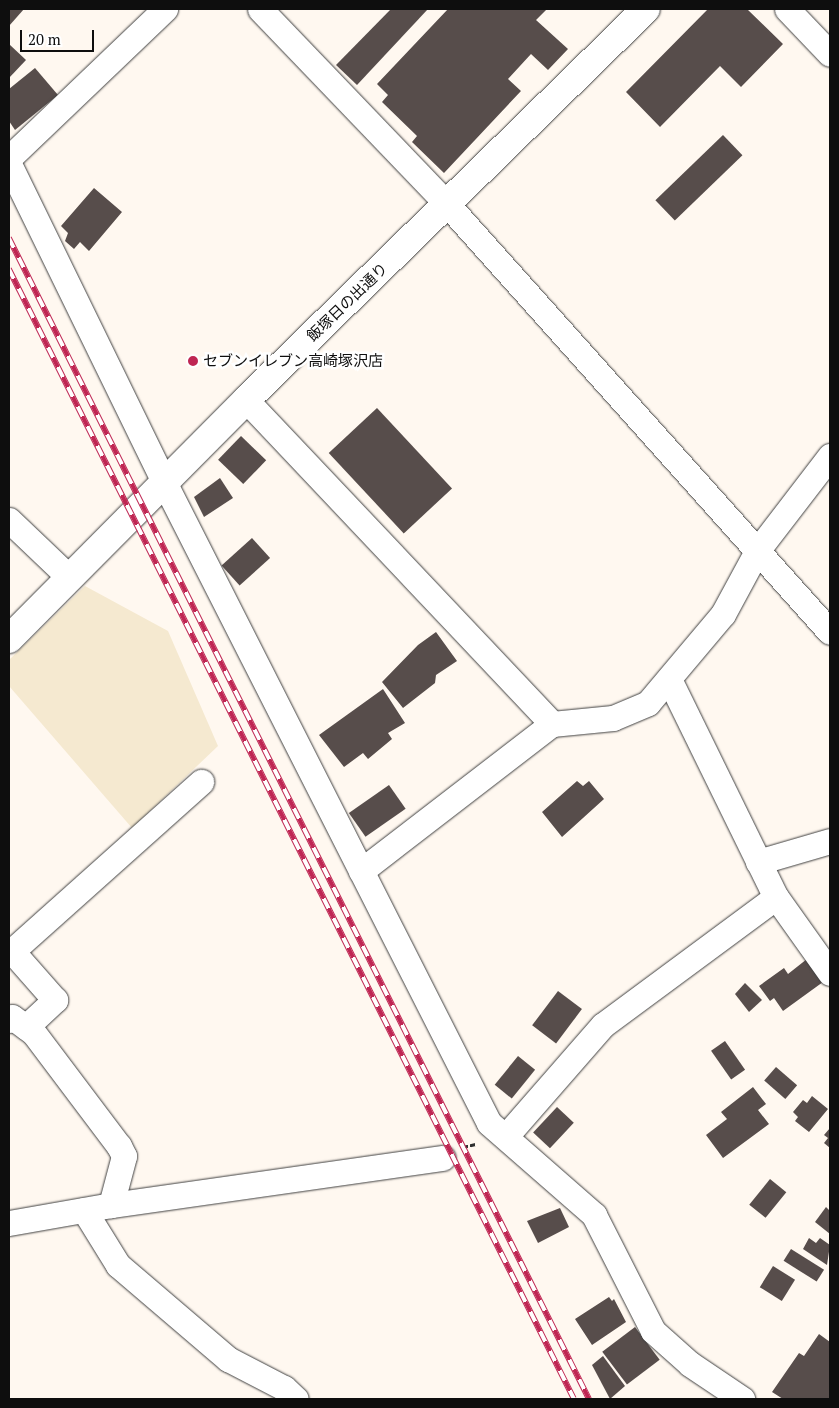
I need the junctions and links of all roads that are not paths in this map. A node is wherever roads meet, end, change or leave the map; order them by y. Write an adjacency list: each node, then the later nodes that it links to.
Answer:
1 (165, 9): 6 (street)
2 (260, 9): 8 (street)
3 (646, 9): 8 (street, 飯塚日の出通り)
4 (787, 9): 5 (street)
5 (830, 54)
6 (9, 158)
7 (9, 164): 11 (street)
8 (447, 204): 9 (street, 飯塚日の出通り); 13 (street)
9 (246, 400): 11 (street, 飯塚日の出通り); 18 (street)
10 (830, 456): 13 (street)
11 (165, 484): 14 (street, 飯塚日の出通り); 22 (street)
12 (9, 520): 14 (street)
13 (757, 551): 15 (street); 17 (street)
14 (70, 578): 16 (street, 飯塚日の出通り)
15 (830, 632)
16 (9, 640)
17 (669, 679): 18 (street); 21 (street)
18 (552, 724): 22 (street)
19 (201, 782): 25 (street)
20 (830, 841): 21 (street)
21 (758, 862): 23 (street)
22 (361, 872): 26 (street)
23 (776, 897): 24 (street); 26 (street)
24 (830, 973)
25 (17, 1024): 28 (street)
26 (506, 1136): 32 (street)
27 (443, 1158): 28 (street)
28 (111, 1204): 29 (street)
29 (84, 1210): 30 (street); 31 (street)
30 (9, 1223)
31 (296, 1399)
32 (742, 1399)

